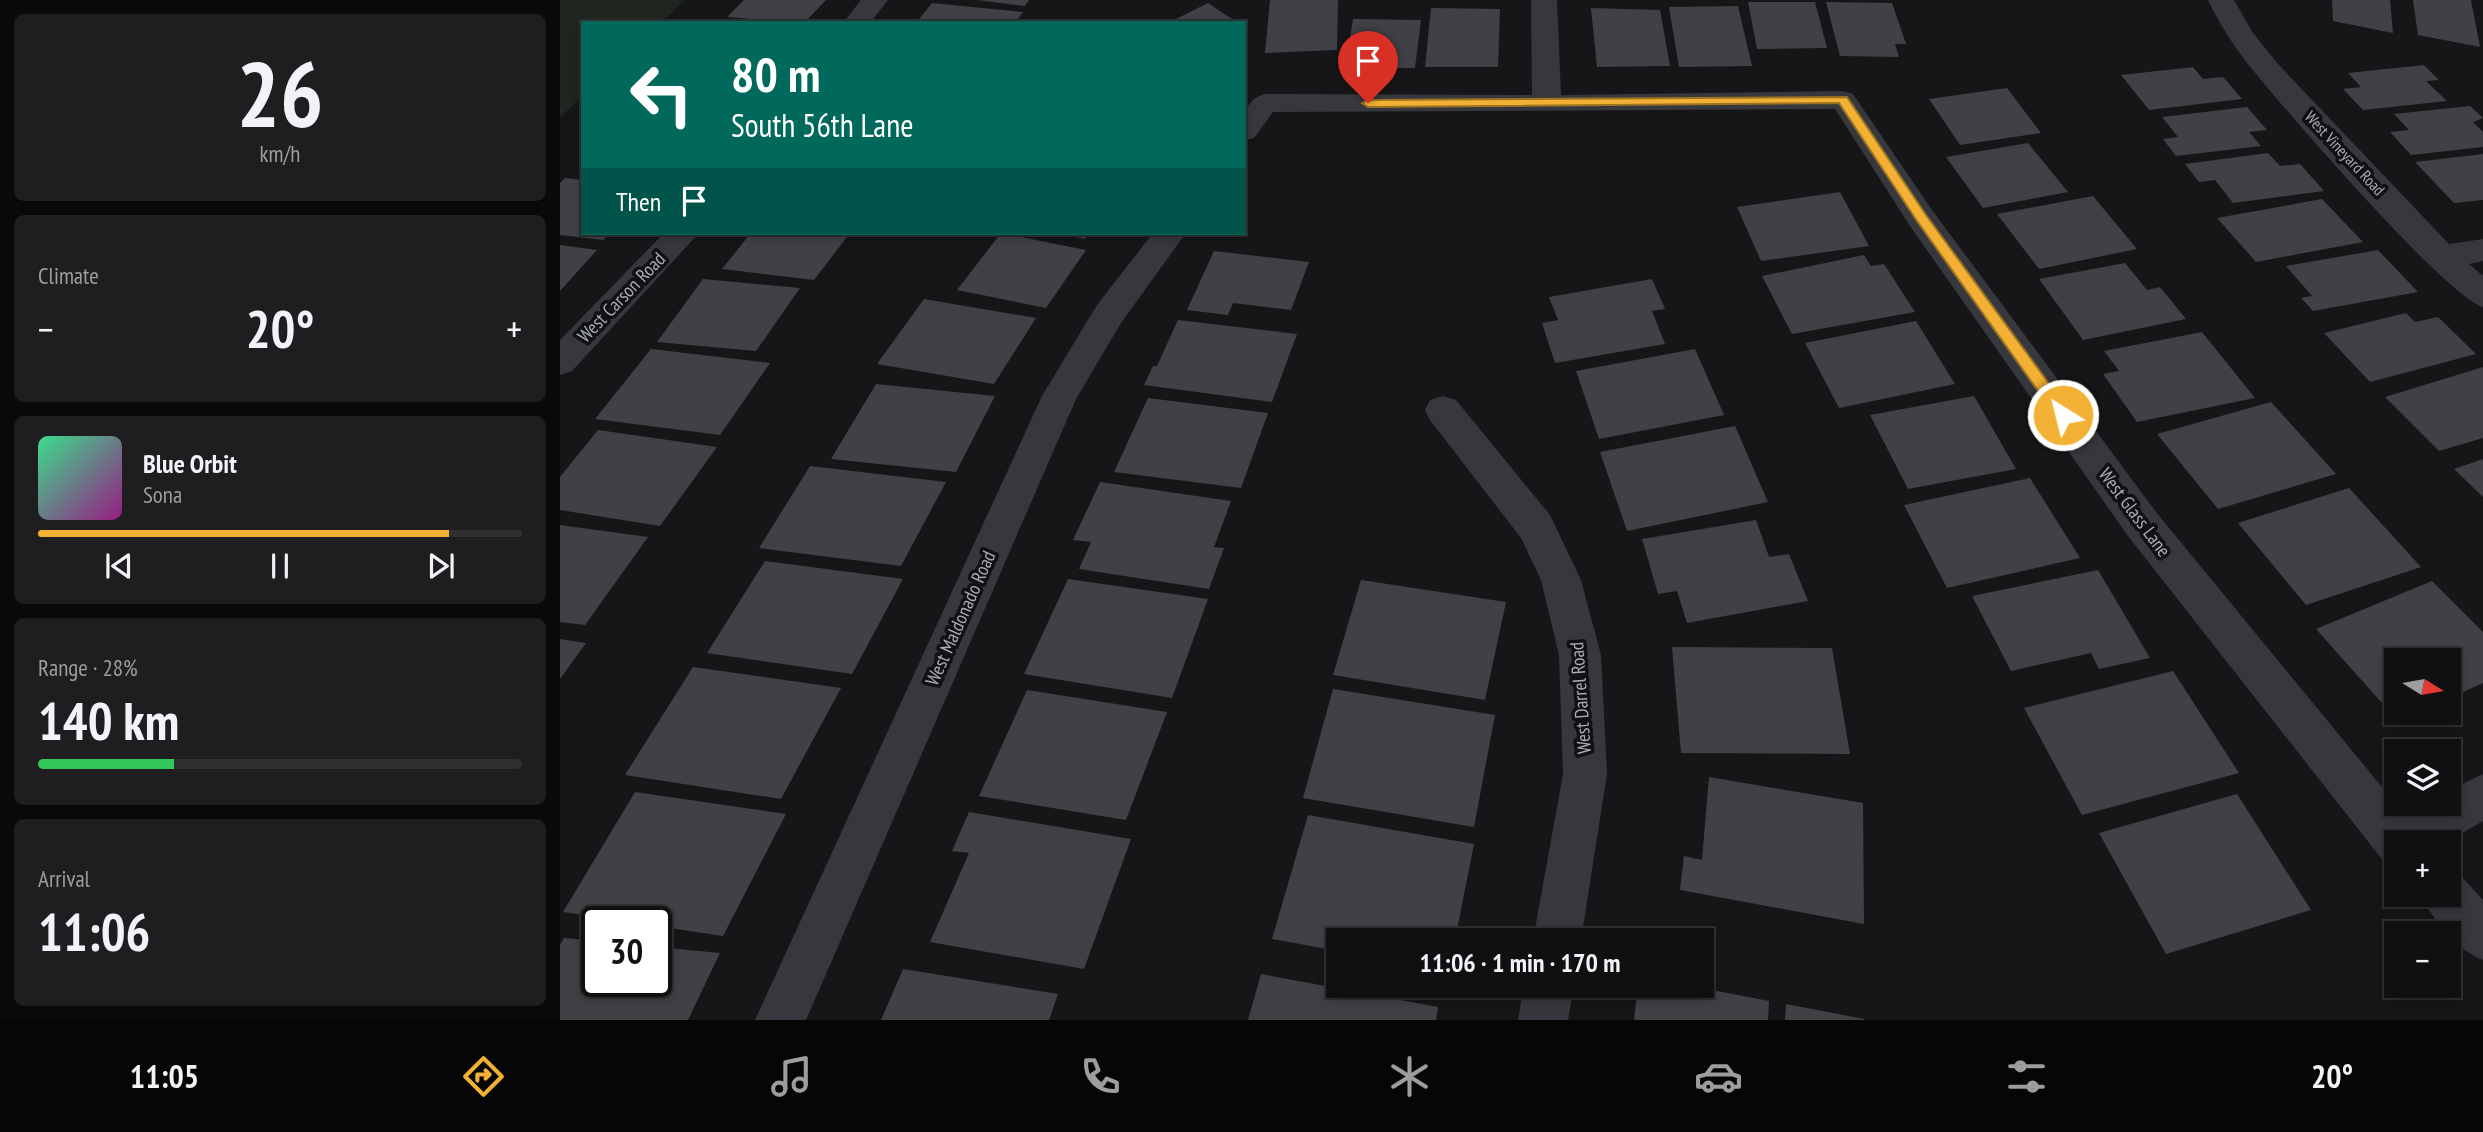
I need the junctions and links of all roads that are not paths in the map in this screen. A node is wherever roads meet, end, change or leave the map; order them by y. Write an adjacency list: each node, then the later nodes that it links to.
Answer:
1 (875, 0): 4 (street)
2 (1544, 0): 5 (street)
3 (2221, 0): 10 (street, West Vineyard Road)
4 (858, 21)
5 (1548, 104): 6 (street); 15 (street, West Glass Lane)
6 (1246, 128)
7 (681, 235): 12 (street, West Carson Road)
8 (1168, 235): 21 (street, West Maldonado Road)
9 (2483, 250): 10 (street)
10 (2440, 257): 11 (street, West Vineyard Road)
11 (2483, 295)
12 (560, 362)
13 (1443, 410): 18 (street, West Darrel Road)
14 (2483, 796): 16 (street)
15 (2389, 830)
16 (2421, 830)
17 (2457, 907): 19 (street)
18 (1559, 928)
19 (2483, 936)
20 (1547, 998): 22 (street)
21 (780, 1020)
22 (1543, 1020)

